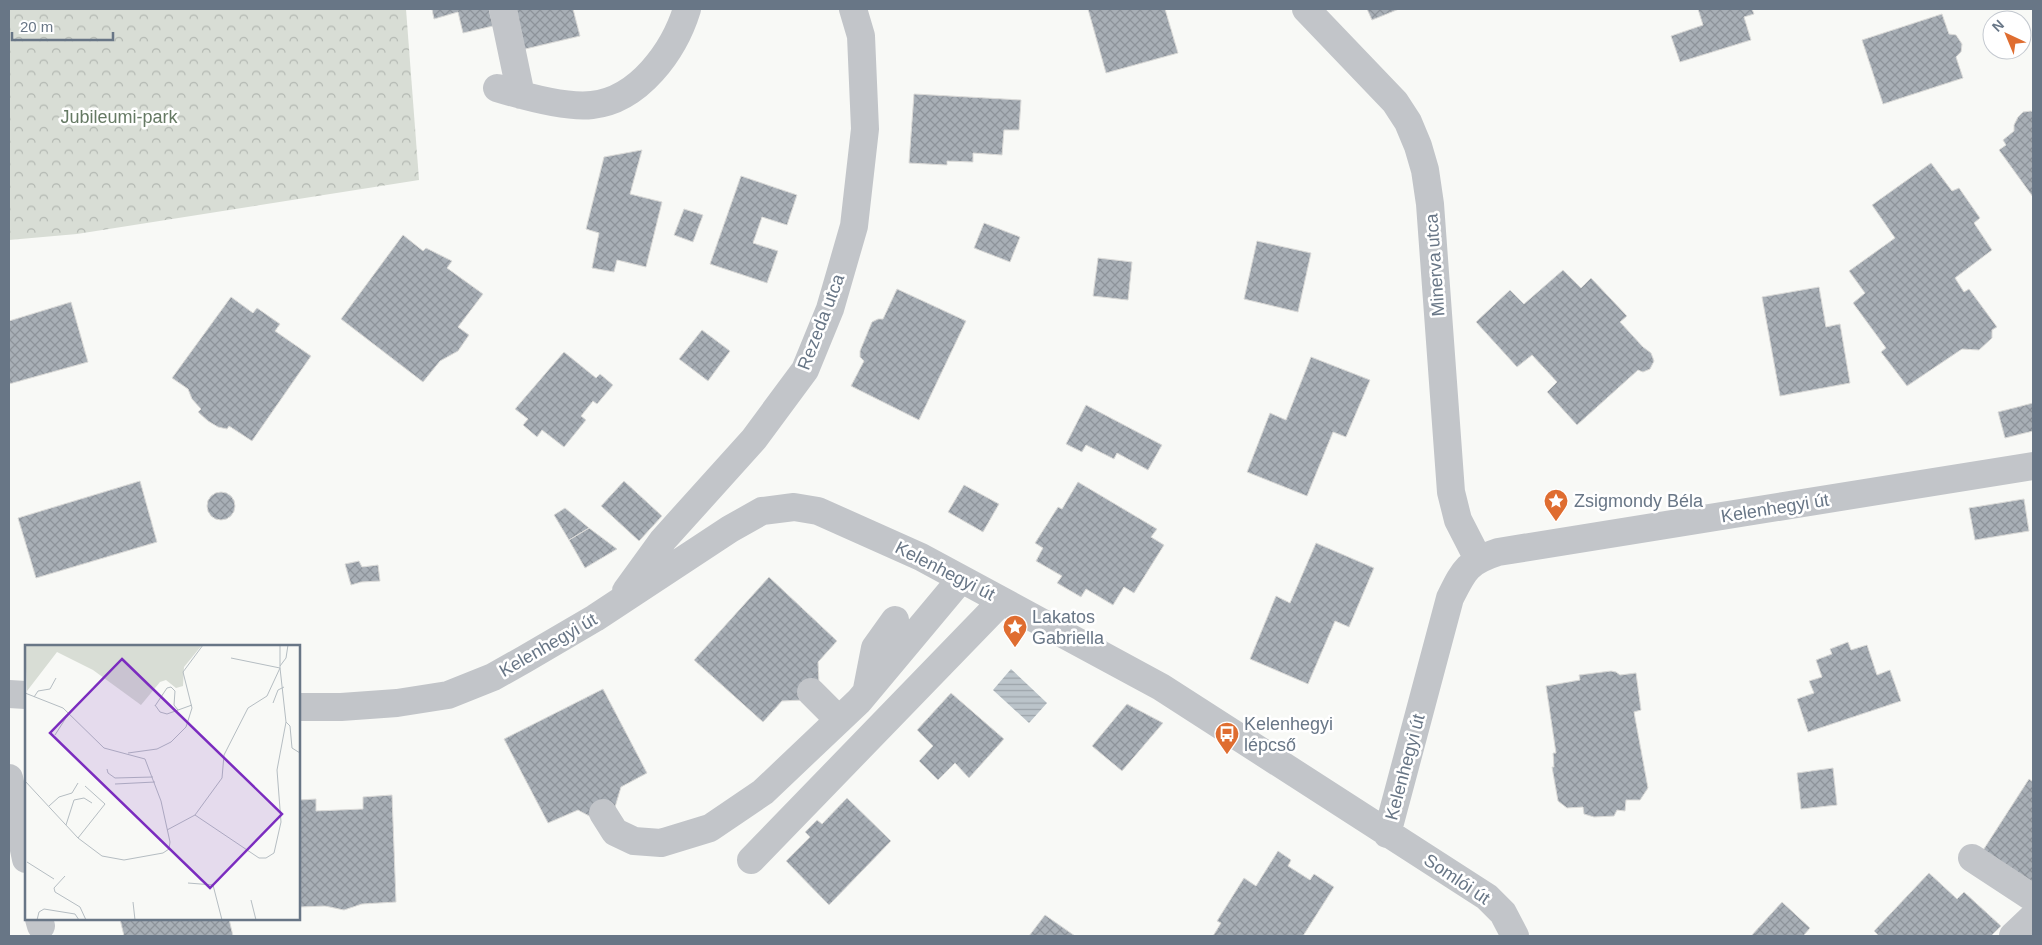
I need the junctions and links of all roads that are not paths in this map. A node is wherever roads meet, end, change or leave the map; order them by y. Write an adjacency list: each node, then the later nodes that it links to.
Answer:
1 (503, 9): 2 (street)
2 (687, 9)
3 (852, 9): 9 (street, Rezeda utca)
4 (1306, 9): 6 (street, Minerva utca)
5 (2033, 466): 6 (street, Kelenhegyi út)
6 (1478, 559): 19 (street, Kelenhegyi út)
7 (961, 579): 8 (street, Kelenhegyi út); 9 (street, Kelenhegyi út); 12 (street)
8 (1002, 600): 19 (street, Kelenhegyi út); 22 (street)
9 (617, 604): 15 (street, Kelenhegyi út)
10 (895, 620): 12 (street)
11 (811, 692): 16 (street)
12 (866, 692): 16 (street)
13 (9, 694): 14 (street)
14 (25, 695)
15 (300, 707)
16 (838, 720): 18 (street)
17 (9, 778): 20 (street)
18 (602, 813)
19 (1387, 834): 25 (street, Somlói út)
20 (25, 854)
21 (1972, 858): 23 (street)
22 (751, 860)
23 (2033, 898)
24 (2033, 917): 26 (street)
25 (1515, 936)
26 (2013, 936)

